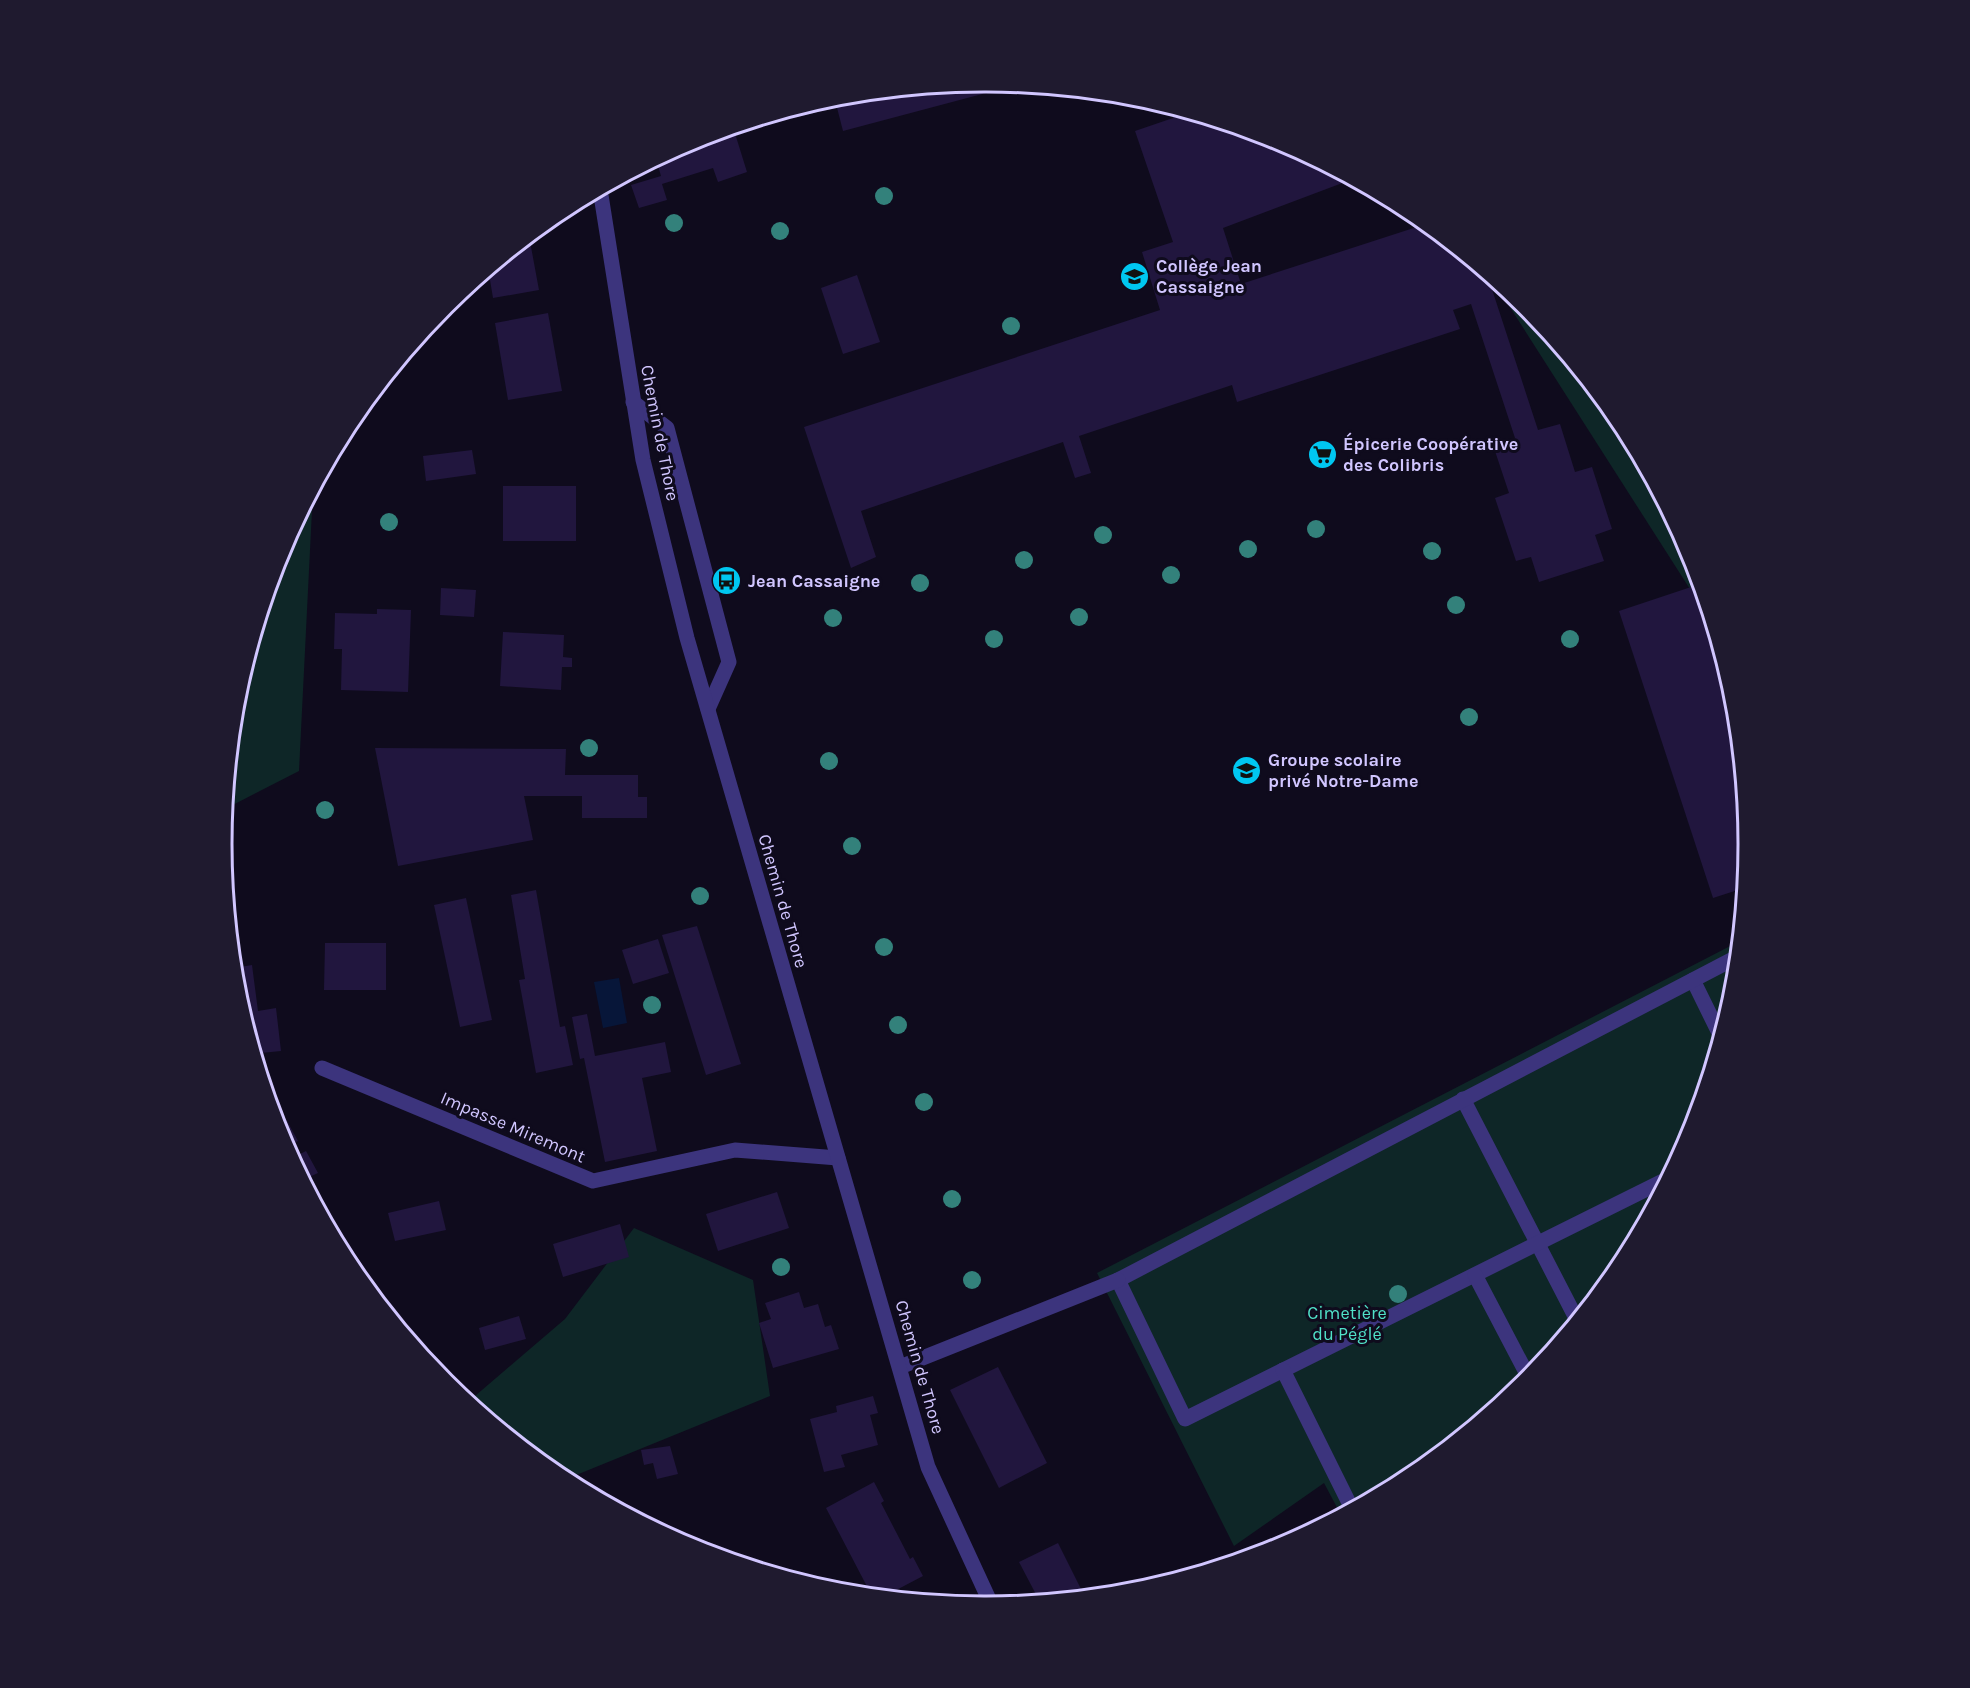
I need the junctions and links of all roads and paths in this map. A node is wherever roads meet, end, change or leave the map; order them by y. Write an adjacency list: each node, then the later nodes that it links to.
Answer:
1 (601, 197): 2 (street, Chemin de Thore)
2 (633, 402): 3 (street, Chemin de Thore); 3 (street)
3 (708, 708): 9 (street, Chemin de Thore)
4 (1728, 962): 5 (street)
5 (1693, 980): 6 (street); 8 (street)
6 (1715, 1025)
7 (322, 1068): 9 (street, Impasse Miremont)
8 (1464, 1099): 11 (street); 13 (street)
9 (838, 1158): 15 (street, Chemin de Thore)
10 (1656, 1184): 11 (street)
11 (1538, 1243): 12 (street); 14 (street)
12 (1475, 1275): 16 (street); 17 (street)
13 (1118, 1280): 15 (street); 17 (street)
14 (1573, 1313)
15 (900, 1367): 19 (street, Chemin de Thore)
16 (1524, 1369)
17 (1284, 1370): 18 (street)
18 (1350, 1502)
19 (987, 1596)

